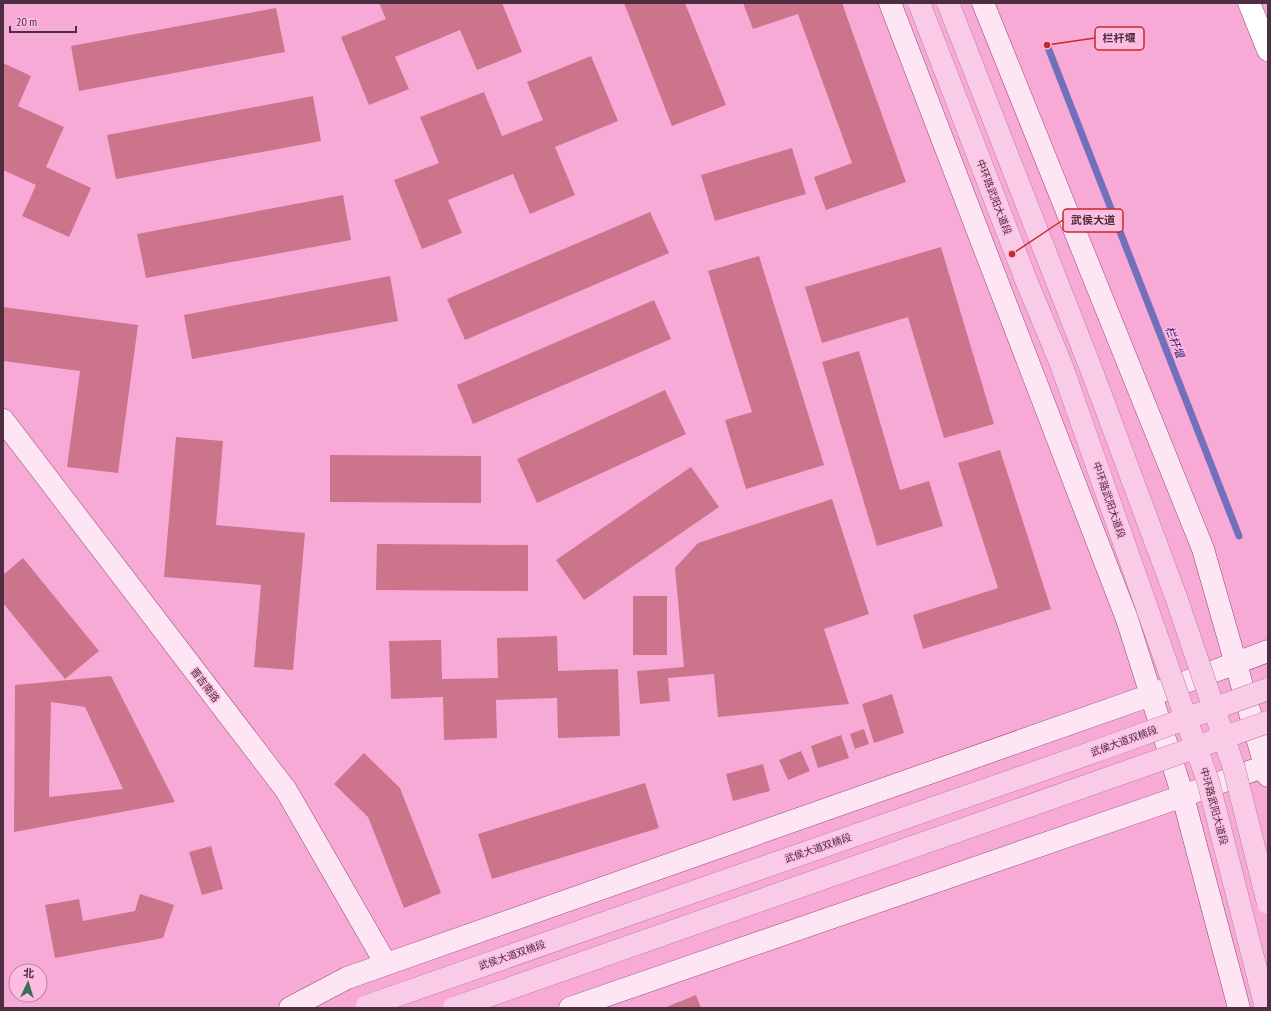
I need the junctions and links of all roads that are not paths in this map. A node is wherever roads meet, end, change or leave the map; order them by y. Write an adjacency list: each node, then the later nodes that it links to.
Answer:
1 (890, 3): 11 (main road)
2 (919, 3): 22 (main road, 中环路武阳大道段, bridge)
3 (948, 3): 15 (main road, bridge)
4 (983, 3): 9 (main road)
5 (1249, 3): 6 (street)
6 (1268, 50)
7 (3, 420): 16 (main road, 晋吉南路)
8 (1268, 652): 9 (main road)
9 (1236, 664): 11 (main road); 13 (main road)
10 (1268, 689): 17 (main road, 武侯大道双楠段, bridge)
11 (1151, 695): 14 (main road); 16 (main road)
12 (1268, 722): 19 (main road, bridge)
13 (1267, 769): 14 (main road)
14 (1183, 796): 20 (main road); 21 (main road)
15 (1268, 903)
16 (386, 964): 18 (main road)
17 (367, 1006)
18 (290, 1008)
19 (454, 1008)
20 (570, 1008)
21 (1239, 1008)
22 (1266, 1008)

